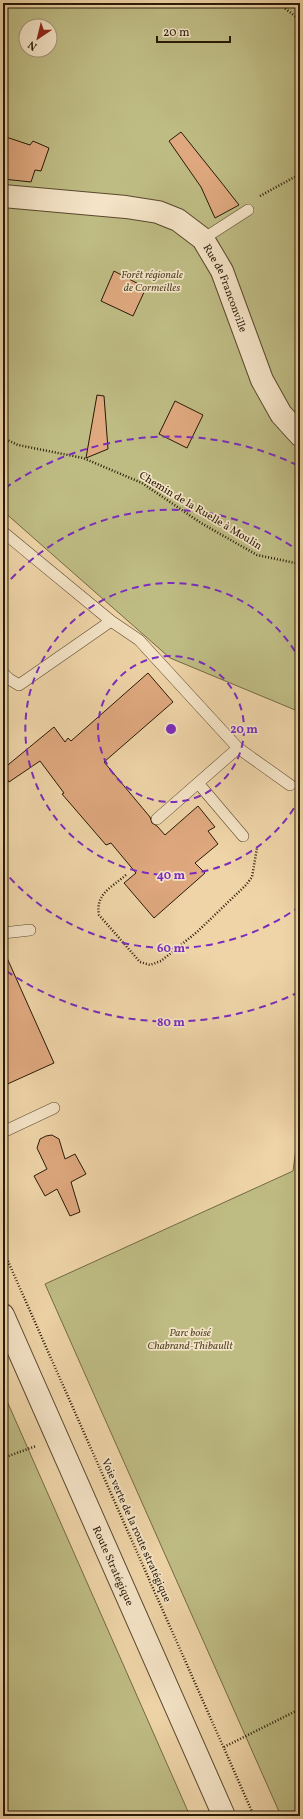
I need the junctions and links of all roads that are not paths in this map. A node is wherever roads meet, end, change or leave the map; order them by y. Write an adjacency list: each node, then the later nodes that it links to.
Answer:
1 (3, 196): 3 (street, Rue de Franconville)
2 (248, 210): 3 (lane)
3 (203, 239): 4 (street, Rue de Franconville)
4 (300, 436)
5 (3, 532): 6 (lane)
6 (111, 621): 7 (lane); 8 (lane)
7 (3, 672)
8 (238, 748): 9 (lane); 10 (lane)
9 (198, 783): 11 (lane); 12 (lane)
10 (290, 786)
11 (157, 819)
12 (243, 836)
13 (30, 930): 14 (lane)
14 (3, 933)
15 (54, 1108): 16 (lane)
16 (3, 1132)
17 (3, 1315): 18 (street, Route Stratégique)
18 (224, 1816)

